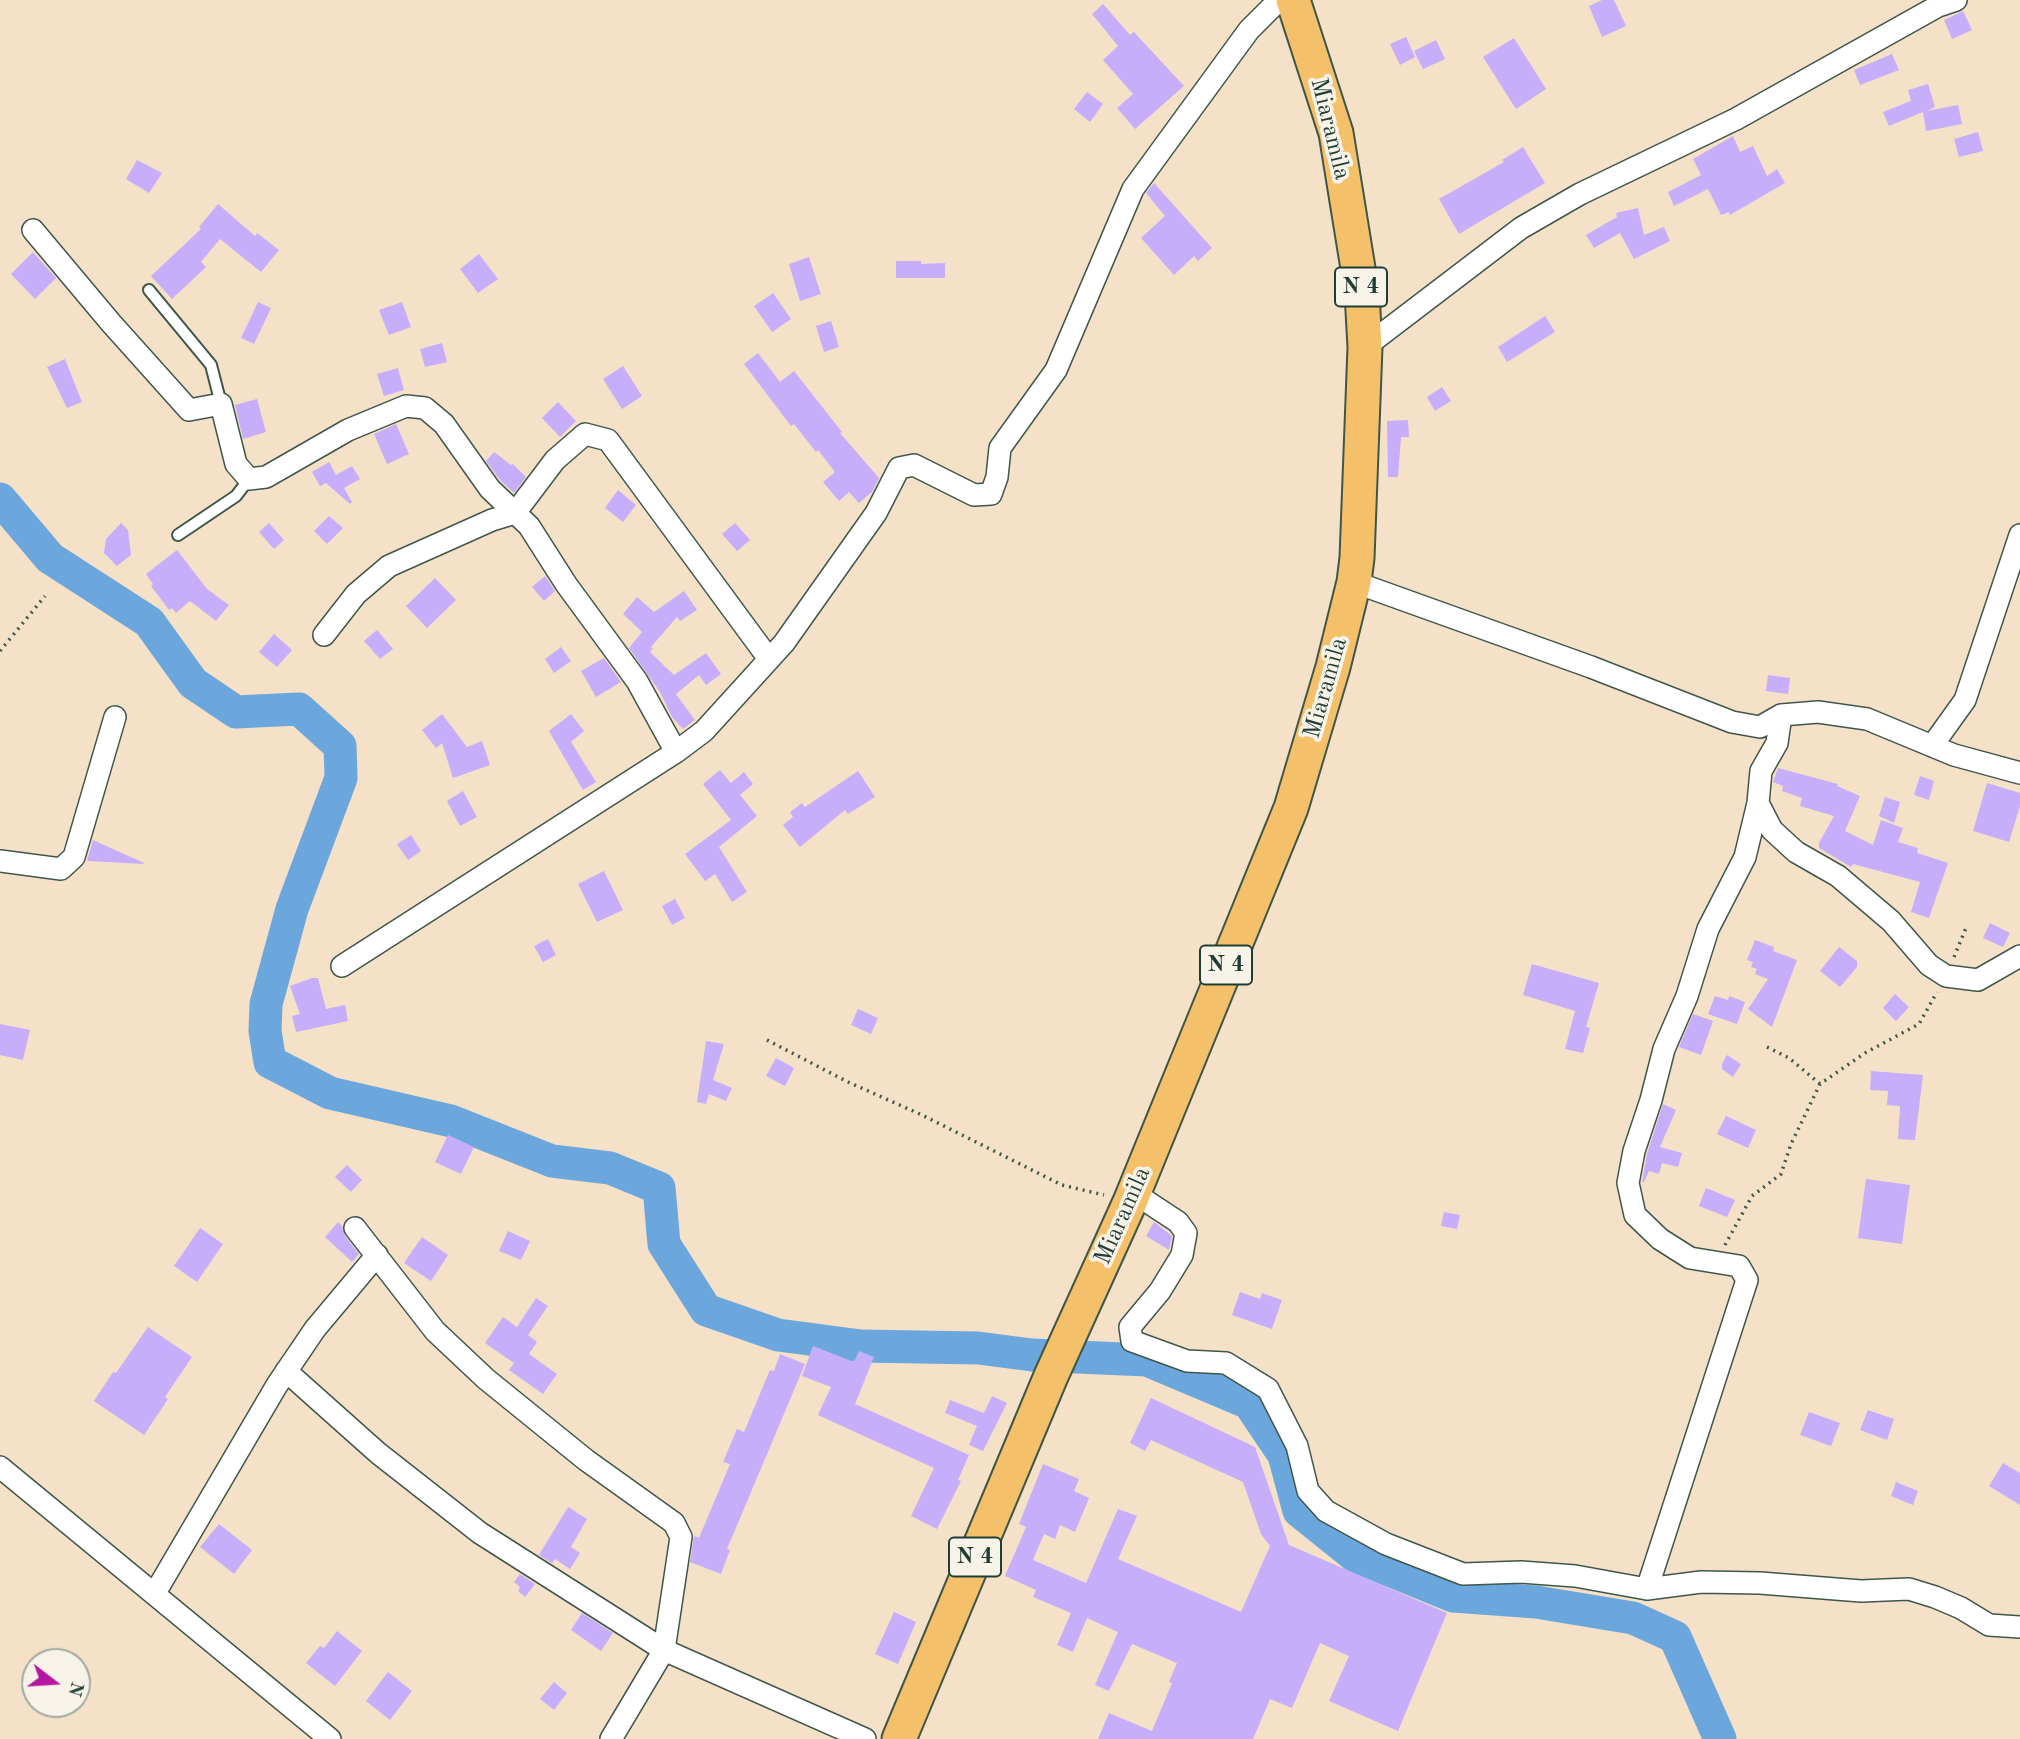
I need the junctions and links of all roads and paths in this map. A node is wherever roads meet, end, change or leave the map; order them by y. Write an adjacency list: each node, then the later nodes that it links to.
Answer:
1 (1279, 0): 16 (street)
2 (1293, 0): 6 (main road, Miaramila / N 4)
3 (1956, 0): 6 (street)
4 (33, 230): 7 (street)
5 (149, 290): 7 (lane)
6 (1365, 347): 12 (main road, Miaramila / N 4)
7 (221, 404): 8 (street)
8 (249, 479): 9 (street); 10 (lane)
9 (515, 513): 14 (street); 16 (street); 20 (street)
10 (178, 535)
11 (2020, 535): 19 (street)
12 (1354, 582): 17 (street); 31 (main road, Miaramila / N 4)
13 (45, 596): 15 (path)
14 (324, 635)
15 (0, 651)
16 (769, 659): 20 (street)
17 (1781, 715): 19 (street); 22 (street)
18 (115, 717): 23 (street)
19 (1932, 746): 21 (street)
20 (676, 752): 26 (street)
21 (2020, 773)
22 (1758, 803): 27 (street); 34 (street)
23 (0, 861)
24 (1966, 928): 27 (path)
25 (2020, 956): 27 (street)
26 (342, 966)
27 (1946, 976): 30 (path)
28 (767, 1040): 31 (path)
29 (1767, 1047): 30 (path)
30 (1820, 1084): 34 (path)
31 (1132, 1198): 37 (street); 44 (main road, Miaramila / N 4)
32 (355, 1228): 33 (street)
33 (377, 1255): 35 (street); 40 (street)
34 (1716, 1262): 37 (street)
35 (286, 1371): 38 (street); 40 (street)
36 (0, 1467): 38 (street)
37 (1647, 1589): 39 (street)
38 (155, 1593): 41 (street)
39 (2020, 1627)
40 (664, 1650): 42 (street); 43 (street)
41 (330, 1739)
42 (611, 1739)
43 (865, 1739)
44 (899, 1739)

